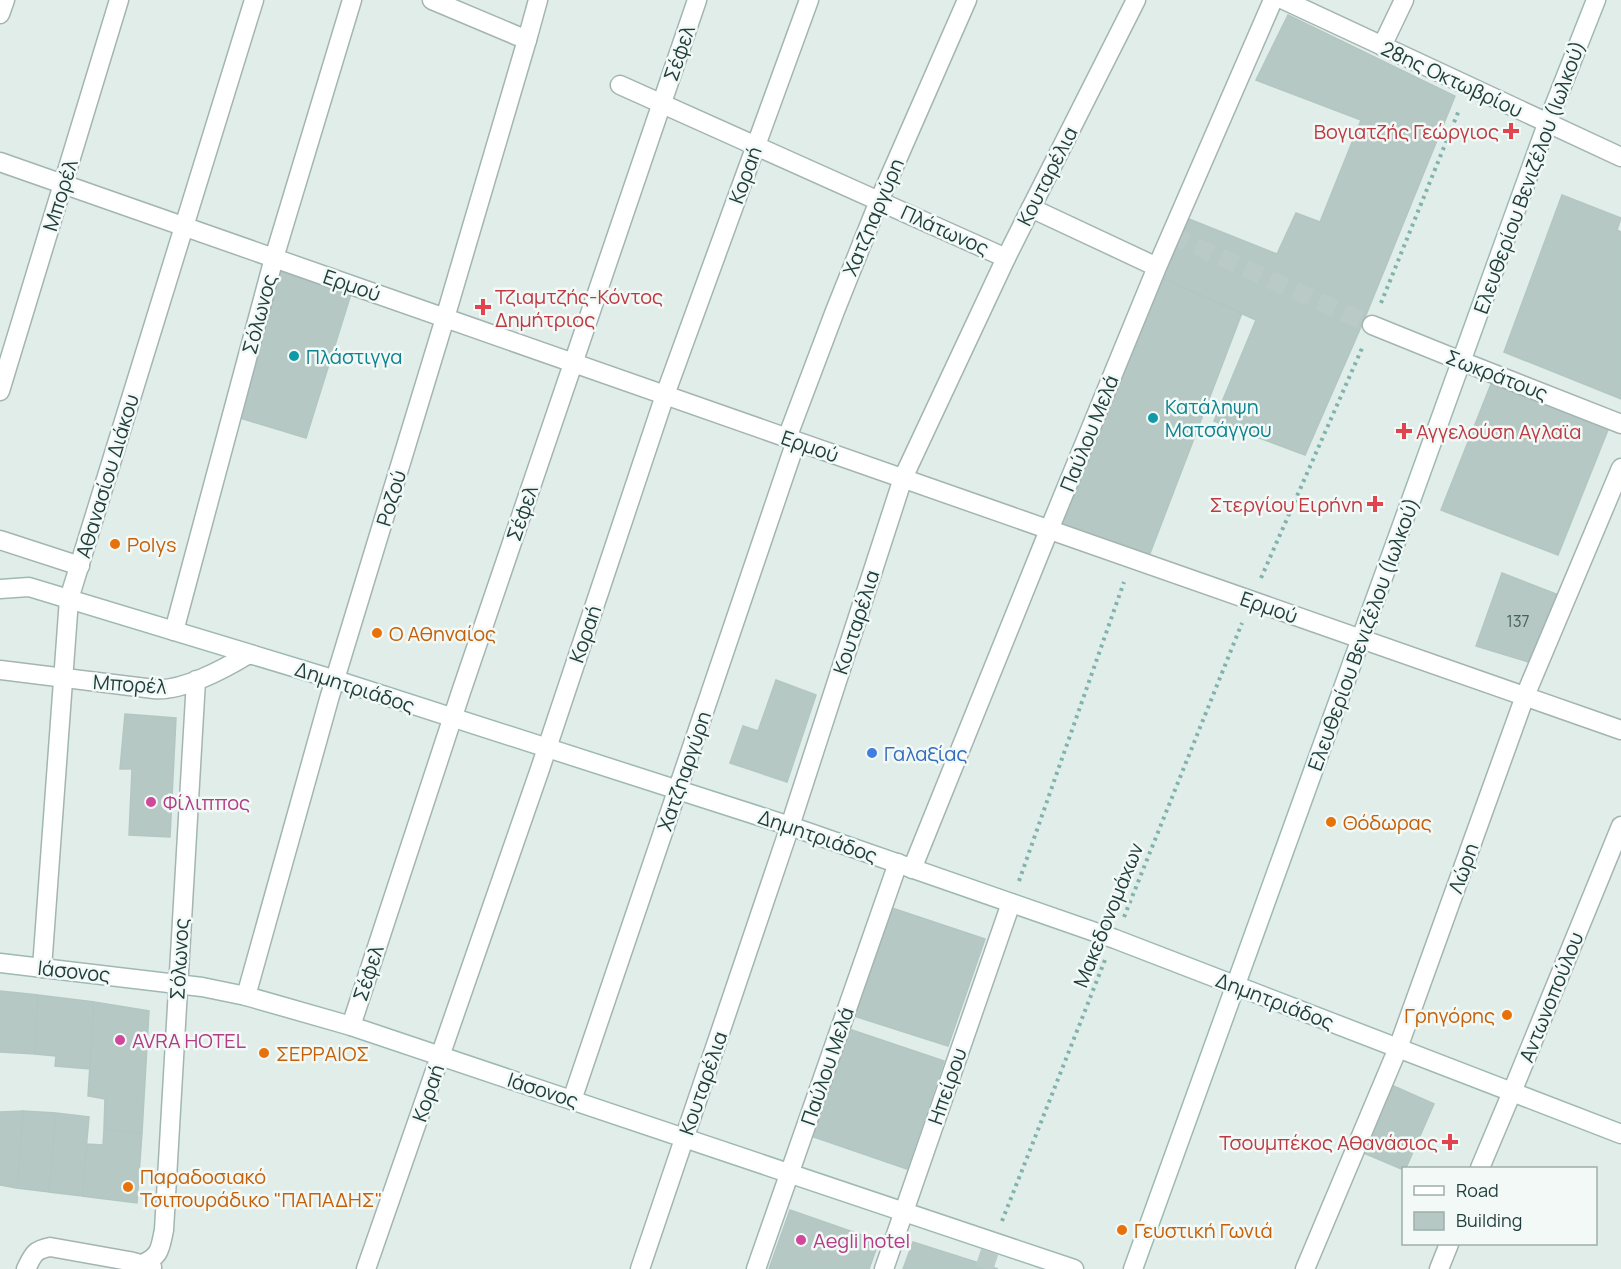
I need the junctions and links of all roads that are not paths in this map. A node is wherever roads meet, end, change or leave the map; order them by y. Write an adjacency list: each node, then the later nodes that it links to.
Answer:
1 (4, 0): 15 (street)
2 (119, 0): 24 (street, Μπορέλ)
3 (254, 0): 27 (street, Αθανασίου Διάκου)
4 (352, 0): 28 (street, Σόλωνος)
5 (432, 0): 16 (street)
6 (538, 0): 16 (street, Ροζού)
7 (697, 0): 19 (street, Σέφελ)
8 (809, 0): 21 (street, Κοραή)
9 (967, 0): 25 (street, Χατζηαργύρη)
10 (1136, 0): 26 (street, Κουταρέλια)
11 (1273, 0): 30 (street, Παύλου Μελά)
12 (1284, 0): 17 (street, 28ης Οκτωβρίου)
13 (1404, 0): 17 (street)
14 (1596, 0): 20 (street, Ελευθερίου Βενιζέλου (Ιωλκού))
15 (0, 14)
16 (527, 40): 31 (street, Ροζού)
17 (1382, 46): 20 (street, 28ης Οκτωβρίου)
18 (621, 86): 19 (street, Πλάτωνος)
19 (662, 105): 21 (street, Πλάτωνος); 34 (street, Σέφελ)
20 (1547, 124): 22 (street, 28ης Οκτωβρίου); 33 (street, Ελευθερίου Βενιζέλου (Ιωλκού))
21 (756, 146): 25 (street, Πλάτωνος); 36 (street, Κοραή)
22 (1621, 157)
23 (0, 162): 24 (street, Ερμού)
24 (63, 184): 27 (street, Ερμού); 35 (street, Μπορέλ)
25 (879, 201): 29 (street, Πλάτωνος); 38 (street, Χατζηαργύρη)
26 (1031, 207): 29 (street, Κουταρέλια); 30 (street)
27 (183, 227): 28 (street, Ερμού); 43 (street, Αθανασίου Διάκου)
28 (274, 258): 31 (street, Ερμού); 48 (street, Σόλωνος)
29 (1006, 258): 40 (street, Κουταρέλια)
30 (1157, 267): 41 (street, Παύλου Μελά)
31 (445, 318): 34 (street, Ερμού); 54 (street, Ροζού)
32 (1372, 325): 33 (street, Σωκράτους)
33 (1461, 361): 37 (street, Σωκράτους); 49 (street, Ελευθερίου Βενιζέλου (Ιωλκού))
34 (574, 363): 36 (street, Ερμού); 56 (street, Σέφελ)
35 (0, 391)
36 (665, 395): 38 (street, Ερμού); 58 (street, Κοραή)
37 (1621, 424)
38 (791, 439): 40 (street, Ερμού); 59 (street, Χατζηαργύρη)
39 (1621, 468): 55 (street, Λώρη)
40 (903, 478): 41 (street, Ερμού); 60 (street, Κουταρέλια)
41 (1049, 530): 49 (street, Ερμού); 62 (street, Παύλου Μελά)
42 (0, 540): 43 (street)
43 (80, 566): 47 (street, Αθανασίου Διάκου)
44 (0, 581): 45 (street)
45 (29, 586): 46 (street, Δημητριάδος); 47 (street, Δημητριάδος)
46 (0, 589)
47 (69, 599): 48 (street, Δημητριάδος); 52 (street, Αθανασίου Διάκου)
48 (174, 631): 50 (street, Δημητριάδος)
49 (1361, 639): 55 (street, Ερμού); 67 (street, Ελευθερίου Βενιζέλου (Ιωλκού))
50 (253, 655): 53 (street, Μπορέλ); 54 (street, Δημητριάδος)
51 (0, 670): 52 (street, Μπορέλ)
52 (62, 678): 53 (street, Μπορέλ); 65 (street, Αθανασίου Διάκου)
53 (196, 680): 66 (street, Σόλωνος)
54 (336, 680): 56 (street, Δημητριάδος); 68 (street, Ροζού)
55 (1525, 696): 57 (street, Ερμού); 70 (street, Λώρη)
56 (452, 718): 58 (street, Δημητριάδος); 69 (street, Σέφελ)
57 (1621, 730)
58 (547, 748): 59 (street, Δημητριάδος); 71 (street, Κοραή)
59 (678, 790): 60 (street, Δημητριάδος); 73 (street, Χατζηαργύρη)
60 (790, 826): 62 (street, Δημητριάδος); 75 (street, Κουταρέλια)
61 (1621, 826): 72 (street, Αντωνοπούλου)
62 (905, 866): 63 (street, Δημητριάδος); 77 (street, Παύλου Μελά)
63 (1011, 903): 67 (street, Δημητριάδος); 78 (street, Ηπείρου)
64 (0, 963): 65 (street, Ιάσονος)
65 (42, 968): 66 (street, Ιάσονος)
66 (178, 983): 68 (street, Ιάσονος); 80 (street, Σόλωνος)
67 (1236, 985): 70 (street, Δημητριάδος); 87 (street, Ελευθερίου Βενιζέλου (Ιωλκού))
68 (246, 996): 69 (street, Ιάσονος)
69 (351, 1026): 71 (street, Ιάσονος)
70 (1398, 1048): 72 (street, Δημητριάδος); 88 (street, Λώρη)
71 (441, 1056): 73 (street, Ιάσονος); 82 (street, Κοραή)
72 (1512, 1092): 74 (street, Δημητριάδος); 76 (street, Αντωνοπούλου)
73 (572, 1100): 75 (street, Ιάσονος)
74 (1621, 1134)
75 (685, 1138): 77 (street, Ιάσονος); 83 (street, Κουταρέλια)
76 (1480, 1167)
77 (789, 1173): 78 (street, Ιάσονος); 84 (street, Παύλου Μελά)
78 (903, 1212): 85 (street, Ηπείρου); 86 (street, Ιάσονος)
79 (1449, 1245): 89 (street)
80 (150, 1266): 81 (street)
81 (26, 1269)
82 (366, 1269)
83 (640, 1269)
84 (756, 1269)
85 (884, 1269)
86 (1074, 1269)
87 (1133, 1269)
88 (1305, 1269)
89 (1439, 1269)

